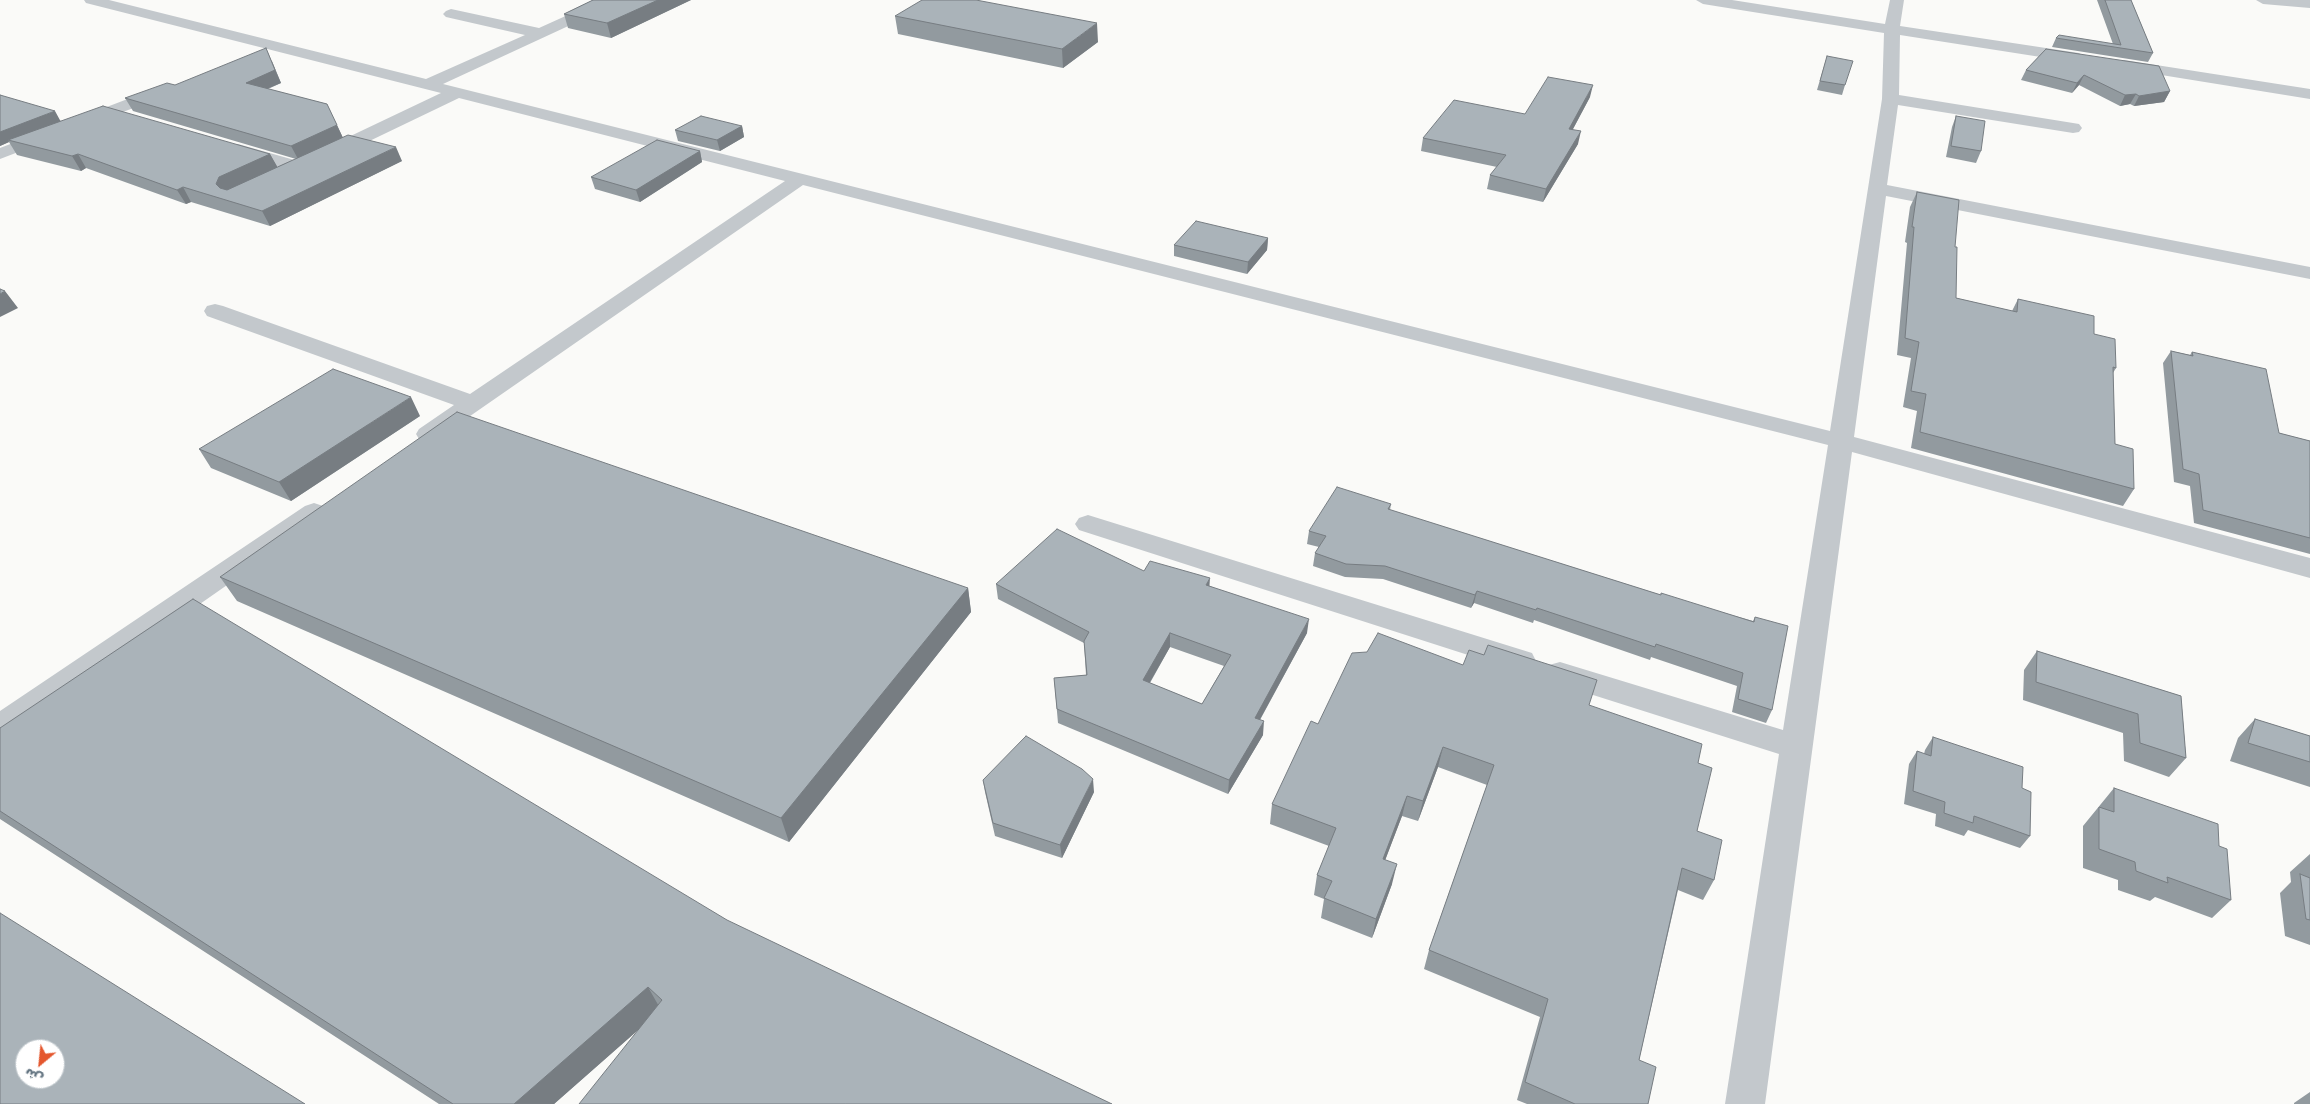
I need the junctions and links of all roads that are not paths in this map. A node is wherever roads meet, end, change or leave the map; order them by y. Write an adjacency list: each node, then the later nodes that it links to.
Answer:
1 (91, 0): 10 (street)
2 (613, 0): 9 (street)
3 (1703, 0): 8 (street)
4 (1897, 0): 8 (street)
5 (2263, 0): 6 (street)
6 (2307, 2)
7 (451, 14): 9 (street)
8 (1892, 30): 15 (street); 16 (street)
9 (539, 33): 13 (street)
10 (276, 46): 11 (street); 13 (street)
11 (248, 57)
12 (184, 82): 17 (street)
13 (427, 85): 14 (street)
14 (458, 92): 22 (street); 23 (street)
15 (2310, 94)
16 (1890, 99): 19 (street); 25 (street)
17 (109, 112): 18 (street); 21 (street)
18 (138, 120)
19 (2073, 128)
20 (224, 145): 22 (street)
21 (0, 154)
22 (300, 167): 24 (street)
23 (800, 178): 28 (street); 29 (street)
24 (276, 179)
25 (1877, 189): 26 (street); 29 (street)
26 (2310, 274)
27 (214, 311): 28 (street)
28 (472, 403): 30 (street)
29 (1841, 441): 33 (street); 35 (street)
30 (407, 448)
31 (334, 498): 34 (street)
32 (1088, 524): 35 (street)
33 (2310, 568)
34 (0, 727)
35 (1797, 747): 36 (street)
36 (1745, 1104)

